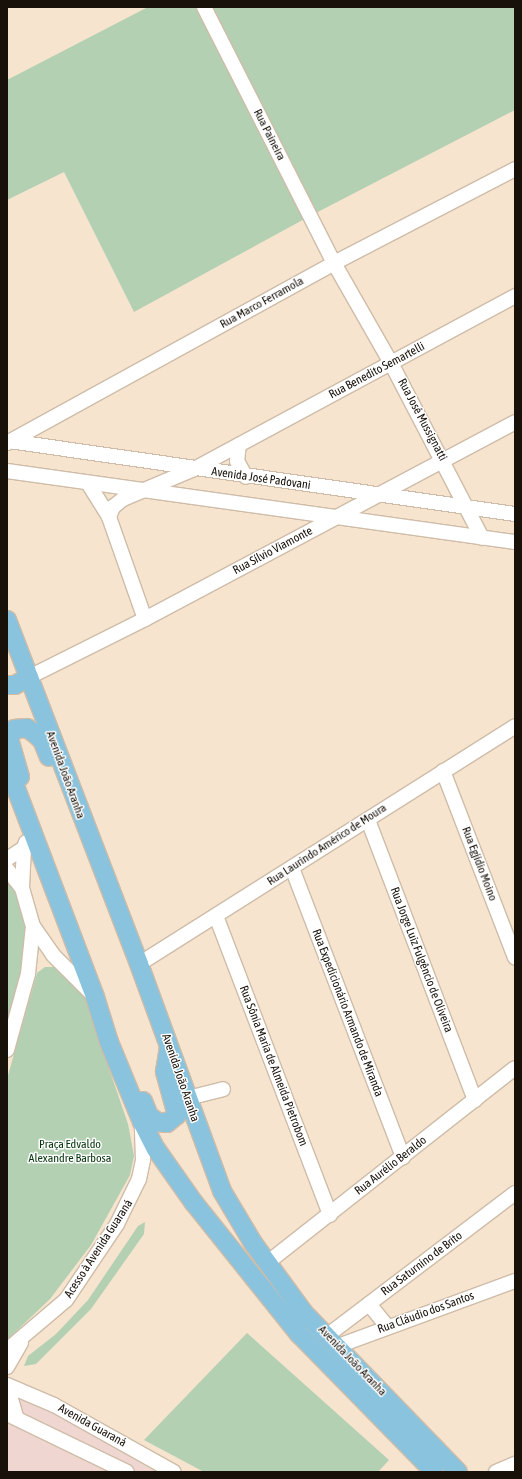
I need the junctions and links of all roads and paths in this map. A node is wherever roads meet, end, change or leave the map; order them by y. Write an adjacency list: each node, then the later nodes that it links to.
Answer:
1 (204, 7): 3 (street, Rua Paineira)
2 (515, 169): 3 (street, Rua Marco Ferramola)
3 (334, 263): 5 (street, Rua José Mussignatti); 7 (street, Rua Marco Ferramola)
4 (515, 296): 5 (street, Rua Benedito Semartelli)
5 (391, 363): 8 (street, Rua Benedito Semartelli); 9 (street, Rua José Mussignatti)
6 (515, 422): 9 (street, Rua Sílvio Viamonte)
7 (9, 442): 10 (street, Avenida José Padovani)
8 (239, 446): 10 (street, Rua Benedito Semartelli); 12 (street)
9 (444, 460): 15 (street, Rua Sílvio Viamonte); 16 (street, Rua José Mussignatti)
10 (194, 470): 12 (street, Avenida José Padovani); 14 (street, Rua Benedito Semartelli)
11 (8, 471): 13 (street)
12 (246, 477): 15 (street, Avenida José Padovani)
13 (88, 483): 14 (street); 18 (street)
14 (145, 492): 18 (street, Rua Benedito Semartelli); 19 (street)
15 (380, 495): 16 (street, Avenida José Padovani); 19 (street, Rua Sílvio Viamonte)
16 (464, 506): 17 (street, Avenida José Padovani); 20 (street, Rua José Mussignatti)
17 (515, 514)
18 (109, 518): 22 (street)
19 (334, 518): 20 (street); 22 (street, Rua Sílvio Viamonte)
20 (482, 538): 21 (street)
21 (515, 542)
22 (145, 619): 24 (street, Rua Sílvio Viamonte)
23 (7, 620): 24 (main road, Avenida João Aranha)
24 (29, 677): 25 (main road); 30 (main road, Avenida João Aranha)
25 (7, 685)
26 (514, 729): 28 (street, Rua Laurindo Américo de Moura)
27 (7, 765): 29 (main road, Avenida João Aranha)
28 (443, 771): 31 (street, Rua Laurindo Américo de Moura); 41 (street, Rua Egjídio Moino)
29 (19, 795): 30 (main road); 32 (main road, Avenida João Aranha)
30 (82, 820): 42 (main road, Avenida João Aranha)
31 (368, 820): 35 (street, Rua Laurindo Américo de Moura); 51 (street, Rua Jorge Luiz Fulgêncio de Oliveira)
32 (31, 831): 33 (street); 44 (main road, Avenida João Aranha)
33 (24, 848): 34 (street); 37 (street)
34 (7, 859)
35 (292, 868): 38 (street, Rua Laurindo Américo de Moura); 53 (street, Rua Expedicionário Armando de Miranda)
36 (7, 869): 37 (street)
37 (22, 888): 39 (street)
38 (216, 916): 42 (street, Rua Laurindo Américo de Moura); 55 (street, Rua Sônia Maria de Almeida Pietrobom)
39 (33, 926): 40 (street); 43 (street)
40 (52, 955): 43 (street); 44 (street)
41 (515, 958)
42 (139, 964): 46 (main road, Avenida João Aranha)
43 (28, 974): 47 (street)
44 (94, 997): 45 (main road, Avenida João Aranha)
45 (109, 1042): 46 (main road); 52 (main road, Avenida João Aranha)
46 (170, 1046): 50 (main road, Avenida João Aranha)
47 (7, 1050)
48 (515, 1068): 51 (street, Rua Aurélio Beraldo)
49 (224, 1089): 50 (street)
50 (188, 1098): 56 (main road, Avenida João Aranha)
51 (475, 1100): 53 (street, Rua Aurélio Beraldo)
52 (142, 1122): 60 (street, Acesso à Avenida Guaraná); 69 (main road, Avenida João Aranha)
53 (403, 1157): 55 (street, Rua Aurélio Beraldo)
54 (515, 1193): 58 (street, Rua Saturnino de Brito)
55 (330, 1215): 56 (street, Rua Aurélio Beraldo)
56 (267, 1263): 61 (main road, Avenida João Aranha)
57 (515, 1281): 59 (street, Rua Cláudio dos Santos)
58 (369, 1304): 59 (street); 61 (street, Rua Saturnino de Brito)
59 (387, 1326): 61 (street, Rua Cláudio dos Santos)
60 (26, 1334): 62 (street, Acesso à Avenida Guaraná); 63 (street)
61 (333, 1340): 70 (main road, Avenida João Aranha)
62 (7, 1350)
63 (7, 1367)
64 (7, 1385): 65 (street); 68 (street, Avenida Guaraná)
65 (12, 1416): 67 (street, Avenida Guaraná)
66 (515, 1464): 71 (street)
67 (127, 1472)
68 (174, 1472)
69 (434, 1472)
70 (458, 1472)
71 (496, 1472)

